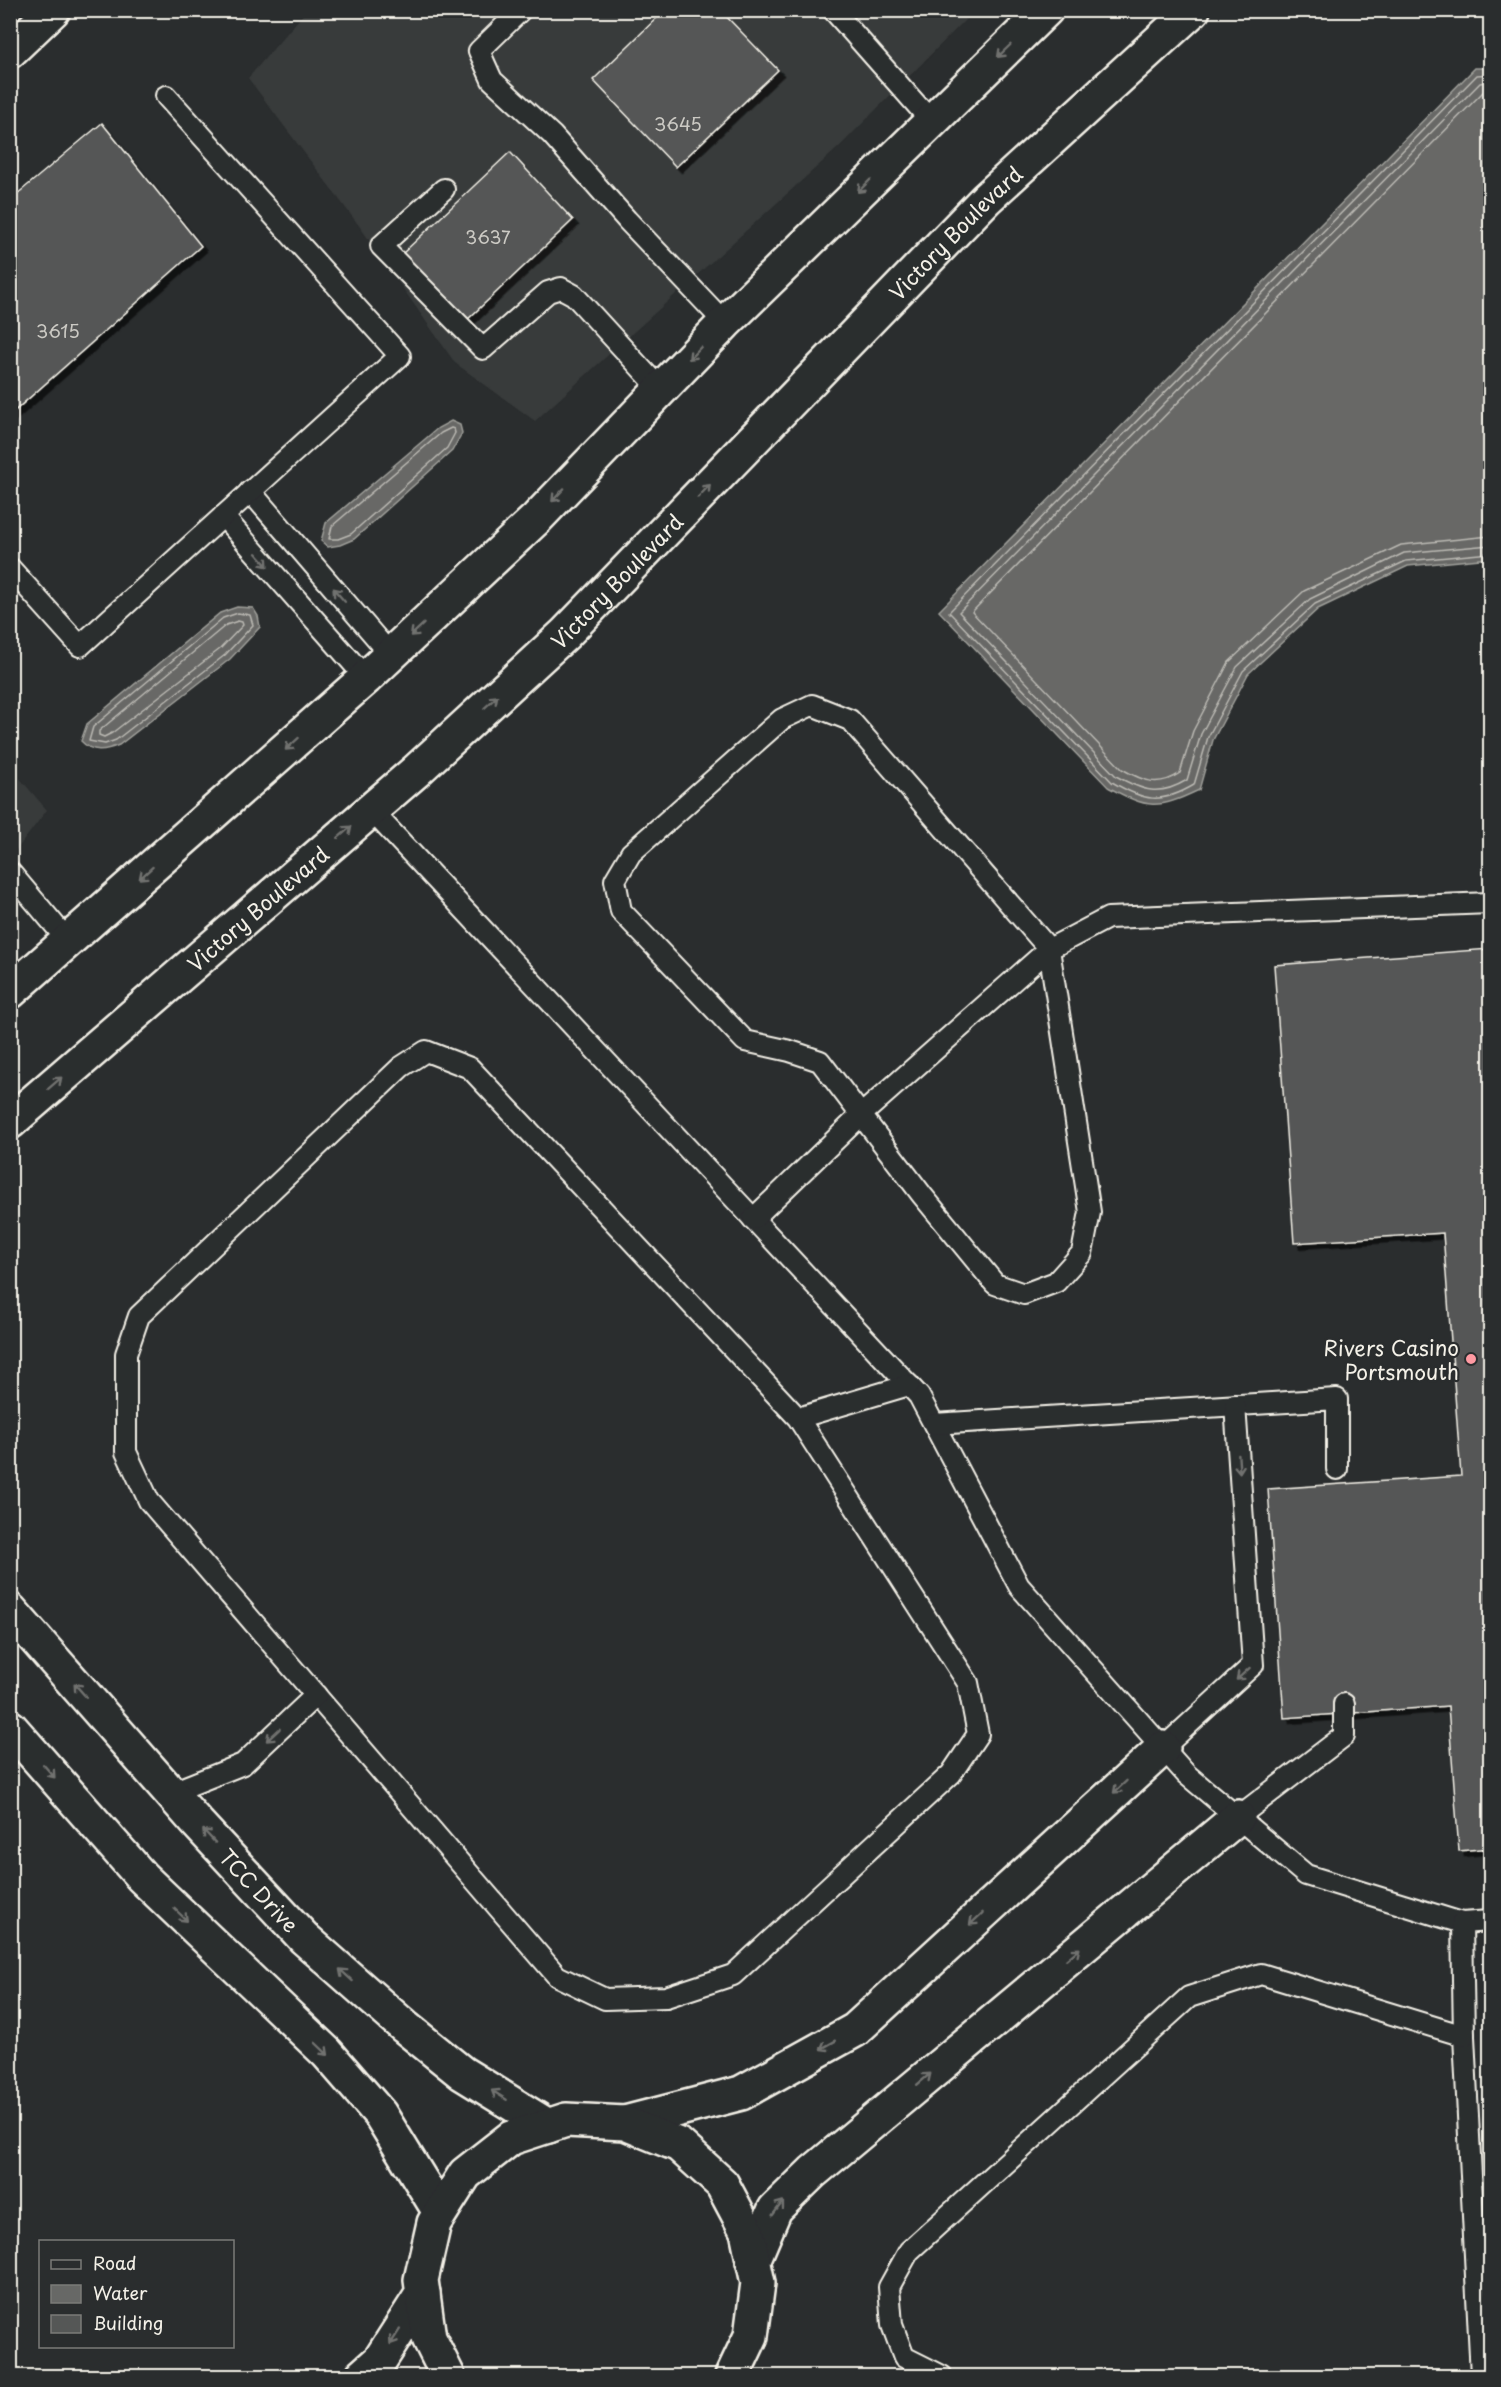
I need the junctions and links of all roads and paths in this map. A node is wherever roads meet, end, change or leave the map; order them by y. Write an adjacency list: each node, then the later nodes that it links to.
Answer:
1 (53, 10): 6 (street)
2 (521, 10): 10 (lane)
3 (833, 10): 8 (lane)
4 (1046, 10): 8 (street, one-way to 8)
5 (1192, 10): 17 (street, Victory Boulevard, one-way to 5)
6 (10, 51)
7 (166, 96): 12 (lane)
8 (931, 120): 10 (street, one-way to 10)
9 (444, 189): 11 (lane)
10 (725, 323): 11 (street, one-way to 11)
11 (661, 390): 15 (street, one-way to 15)
12 (250, 491): 13 (lane); 15 (lane, one-way to 12)
13 (223, 516): 14 (lane); 16 (lane, one-way to 16)
14 (10, 568)
15 (391, 655): 16 (street)
16 (366, 678): 20 (street, one-way to 20)
17 (371, 810): 24 (street, Victory Boulevard, one-way to 17); 25 (lane)
18 (10, 872): 20 (lane)
19 (1491, 903): 21 (lane)
20 (69, 942): 22 (street)
21 (1049, 949): 23 (lane); 23 (lane); 23 (lane)
22 (10, 992)
23 (861, 1115): 25 (lane)
24 (10, 1122)
25 (753, 1219): 26 (lane)
26 (909, 1385): 28 (lane); 29 (lane)
27 (1235, 1405): 29 (lane); 30 (lane); 35 (lane, one-way to 35)
28 (798, 1418): 32 (lane); 32 (lane)
29 (934, 1424): 35 (lane)
30 (1337, 1469)
31 (10, 1610): 36 (street, TCC Drive, one-way to 31)
32 (316, 1695): 36 (lane, one-way to 36)
33 (1344, 1704): 37 (lane)
34 (10, 1727): 43 (street, one-way to 43)
35 (1163, 1748): 37 (lane); 41 (street, one-way to 41)
36 (170, 1793): 42 (street, TCC Drive, one-way to 36)
37 (1238, 1817): 39 (lane); 44 (street, one-way to 37)
38 (1491, 1921): 39 (lane)
39 (1462, 1923): 40 (lane)
40 (1464, 2036): 49 (lane); 50 (lane)
41 (625, 2123): 42 (street); 44 (street)
42 (548, 2126): 43 (street)
43 (440, 2212): 45 (street)
44 (753, 2261): 46 (street)
45 (423, 2293): 47 (street, one-way to 47); 48 (street)
46 (743, 2368)
47 (362, 2376)
48 (448, 2376)
49 (942, 2376)
50 (1481, 2376)

